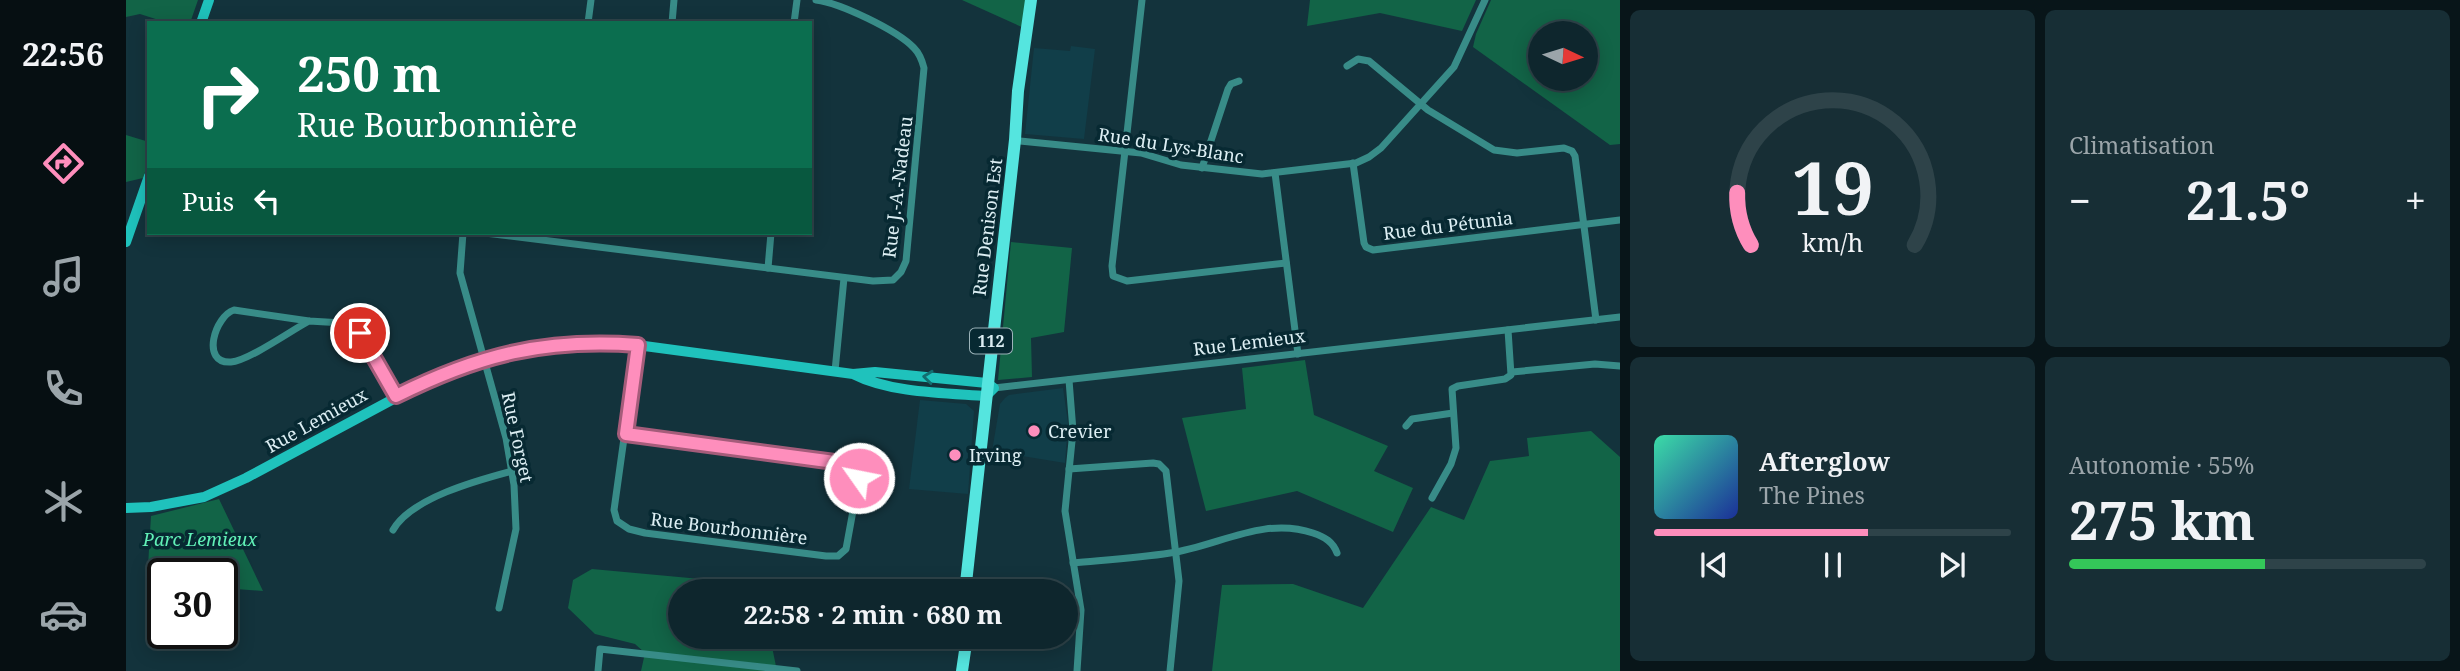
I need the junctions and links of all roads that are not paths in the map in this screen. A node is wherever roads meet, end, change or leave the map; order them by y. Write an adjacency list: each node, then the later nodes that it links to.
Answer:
1 (209, 0): 9 (street)
2 (591, 0): 10 (street)
3 (674, 0): 11 (street)
4 (797, 0): 12 (street)
5 (816, 0): 33 (street, Rue J.-A.-Nadeau)
6 (1031, 0): 13 (main road, Rue Denison Est / 112)
7 (1142, 0): 18 (street)
8 (1485, 0): 16 (street, Rue du Lys-Blanc)
9 (202, 21)
10 (588, 21)
11 (672, 21)
12 (794, 21)
13 (1027, 34): 17 (main road, Rue Denison Est); 45 (main road, Rue Denison Est / 112)
14 (1347, 66): 16 (street)
15 (1239, 81): 20 (street)
16 (1421, 104): 19 (street, Rue du Lys-Blanc); 24 (street)
17 (1020, 141): 18 (street, Rue du Lys-Blanc); 45 (main road, Rue Denison Est)
18 (1125, 152): 20 (street, Rue du Lys-Blanc); 31 (street)
19 (1353, 163): 21 (street, Rue du Lys-Blanc); 24 (street, Rue du Pétunia)
20 (1202, 168): 21 (street, Rue du Lys-Blanc)
21 (1275, 173): 31 (street)
22 (147, 182): 29 (street)
23 (1620, 220): 24 (street, Rue du Pétunia)
24 (1584, 224): 35 (street)
25 (463, 235): 40 (street, Rue Forget)
26 (501, 235): 30 (street, Rue J.-A.-Nadeau)
27 (566, 235): 30 (street)
28 (771, 235): 32 (street)
29 (126, 242)
30 (565, 243): 32 (street, Rue J.-A.-Nadeau)
31 (1286, 263): 39 (street)
32 (768, 268): 33 (street, Rue J.-A.-Nadeau)
33 (845, 278): 42 (street)
34 (1620, 317): 35 (street, Rue Lemieux)
35 (1596, 320): 37 (street, Rue Lemieux)
36 (309, 321): 36 (street); 46 (street)
37 (1508, 330): 39 (street, Rue Lemieux); 43 (street)
38 (638, 345): 40 (street, Rue Lemieux); 42 (street, Rue Lemieux); 49 (street, Rue Bourbonnière)
39 (1298, 354): 44 (street, Rue Lemieux)
40 (484, 359): 46 (street, Rue Lemieux); 51 (street, Rue Forget)
41 (1620, 366): 43 (street)
42 (835, 371): 45 (street, Rue Lemieux)
43 (1512, 372): 47 (street)
44 (1069, 380): 45 (street, Rue Lemieux); 50 (street)
45 (989, 389): 58 (main road, Rue Denison Est / 112); 59 (main road, Rue Denison Est)
46 (396, 396): 53 (street, Rue Lemieux)
47 (1453, 413): 48 (street); 52 (street)
48 (1406, 426)
49 (626, 434): 49 (street, Rue Bourbonnière)
50 (1069, 470): 55 (street); 57 (street)
51 (512, 471): 54 (street); 60 (street, Rue Forget)
52 (1432, 498)
53 (126, 508)
54 (393, 530)
55 (1175, 552): 56 (street); 57 (street); 69 (street)
56 (1337, 553)
57 (1073, 562): 68 (street)
58 (967, 579)
59 (974, 579)
60 (499, 608)
61 (961, 649): 67 (main road)
62 (965, 649): 67 (main road)
63 (714, 661): 64 (street); 65 (street); 66 (street)
64 (598, 671)
65 (713, 671)
66 (797, 671)
67 (961, 671)
68 (1077, 671)
69 (1170, 671)

